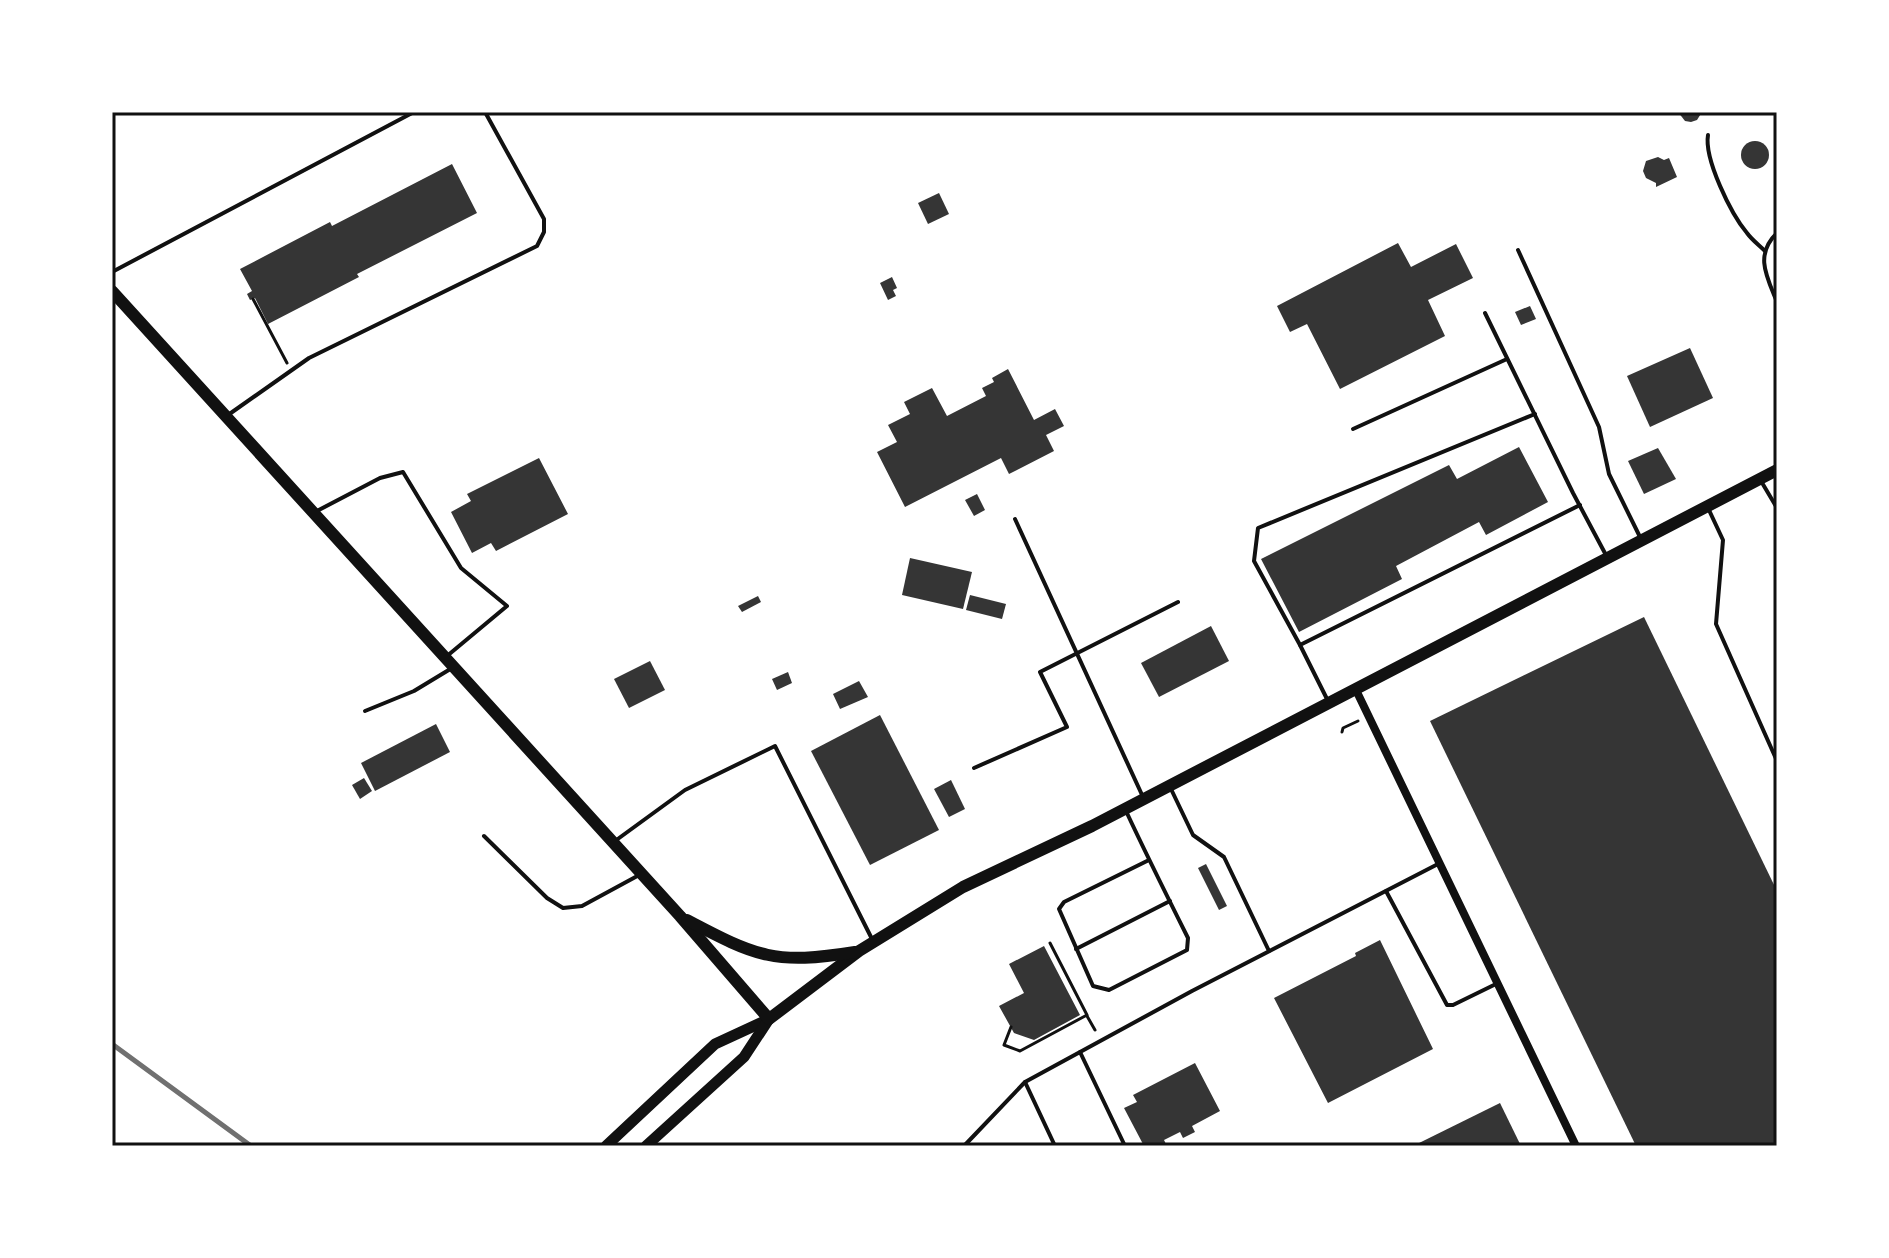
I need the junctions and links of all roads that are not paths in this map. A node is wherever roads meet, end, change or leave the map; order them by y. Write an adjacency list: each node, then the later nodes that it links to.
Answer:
1 (414, 112): 7 (lane)
2 (485, 112): 13 (lane)
3 (1708, 135): 6 (lane)
4 (1777, 233): 6 (lane)
5 (1518, 250): 22 (lane)
6 (1765, 251): 9 (lane)
7 (112, 272)
8 (112, 291): 13 (main road)
9 (1777, 302)
10 (1485, 313): 11 (lane)
11 (1507, 359): 12 (lane); 14 (lane)
12 (1535, 414): 17 (lane); 25 (lane)
13 (226, 417): 20 (main road)
14 (1353, 429)
15 (1777, 470): 16 (main road)
16 (1760, 479): 18 (main road); 19 (lane)
17 (1580, 505): 23 (lane); 25 (lane)
18 (1708, 507): 22 (main road); 31 (lane)
19 (1777, 508)
20 (313, 513): 27 (main road); 27 (lane)
21 (1015, 519): 26 (lane)
22 (1642, 541): 23 (main road)
23 (1608, 559): 28 (main road)
24 (1178, 602): 26 (lane)
25 (1300, 645): 29 (lane)
26 (1078, 652): 32 (lane); 34 (lane)
27 (450, 662): 30 (lane); 37 (main road)
28 (1356, 690): 29 (main road); 39 (street)
29 (1330, 703): 33 (main road)
30 (365, 711)
31 (1777, 761)
32 (974, 768)
33 (1169, 786): 34 (main road); 47 (lane)
34 (1144, 799): 35 (main road)
35 (1124, 809): 38 (lane); 44 (main road)
36 (484, 836): 40 (lane)
37 (614, 843): 40 (main road); 44 (lane)
38 (1149, 860): 42 (lane); 45 (lane)
39 (1440, 862): 41 (lane); 48 (street)
40 (642, 873): 43 (main road)
41 (1386, 891): 47 (lane); 48 (lane)
42 (1170, 901): 45 (lane); 45 (lane)
43 (680, 916): 46 (main road); 49 (main road)
44 (874, 943): 46 (main road)
45 (1076, 949)
46 (859, 951): 49 (main road)
47 (1269, 951): 50 (lane)
48 (1498, 982): 57 (street)
49 (769, 1019): 52 (main road); 53 (main road)
50 (1080, 1052): 51 (lane); 56 (lane)
51 (1025, 1082): 54 (lane); 55 (lane)
52 (606, 1146)
53 (646, 1146)
54 (964, 1146)
55 (1055, 1146)
56 (1125, 1146)
57 (1576, 1146)

